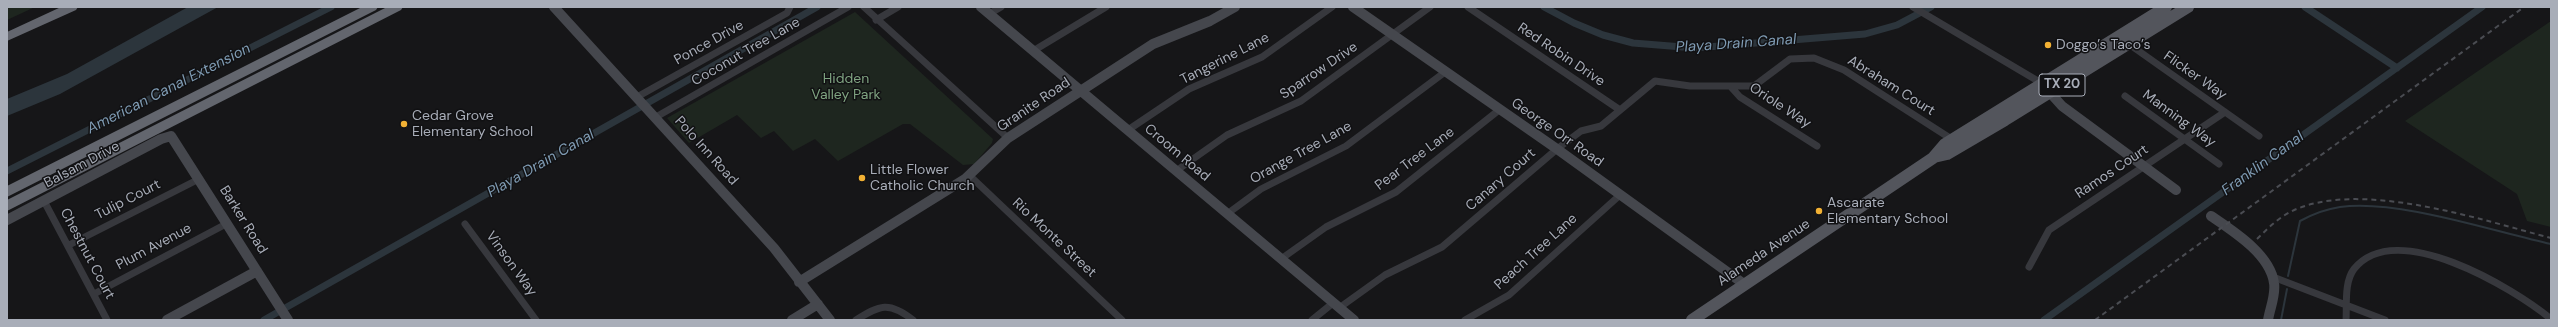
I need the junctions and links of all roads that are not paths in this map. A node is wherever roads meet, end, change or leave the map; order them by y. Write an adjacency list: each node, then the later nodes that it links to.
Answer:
1 (52, 7): 23 (highway)
2 (72, 7): 26 (highway)
3 (372, 7): 55 (highway)
4 (396, 7): 58 (highway)
5 (554, 7): 35 (street, Polo Inn Road)
6 (848, 7): 39 (street, Coconut Tree Lane)
7 (864, 7): 22 (street)
8 (898, 7): 22 (street)
9 (981, 7): 21 (street, Croom Road)
10 (1001, 7): 21 (street)
11 (1106, 7): 28 (street)
12 (1235, 7): 33 (street, Granite Road)
13 (1332, 7): 40 (street, Tangerine Lane)
14 (1353, 7): 24 (street, George Orr Road)
15 (1430, 7): 24 (street, Sparrow Drive)
16 (1468, 7): 37 (street, Red Robin Drive)
17 (1913, 7): 32 (street)
18 (2166, 7): 25 (main road, Alameda Avenue / TX 20)
19 (2188, 7): 27 (main road, Alameda Avenue / TX 20)
20 (790, 8): 35 (street, Ponce Drive)
21 (989, 14): 28 (street, Croom Road)
22 (876, 20): 43 (street)
23 (7, 28)
24 (1393, 34): 30 (street, George Orr Road); 51 (street, Sparrow Drive)
25 (2118, 36): 27 (street, Flicker Way); 32 (main road, Alameda Avenue / TX 20)
26 (7, 37)
27 (2128, 44): 32 (main road, Alameda Avenue / TX 20); 38 (street, Flicker Way)
28 (1034, 51): 33 (street, Croom Road)
29 (1814, 58): 31 (street, Canary Court); 45 (street, Abraham Court)
30 (1445, 72): 36 (street, George Orr Road); 59 (street, Orange Tree Lane)
31 (1731, 86): 37 (street, Canary Court); 46 (street, Oriole Way)
32 (2046, 88): 45 (main road, Alameda Avenue / TX 20); 48 (main road, Alameda Avenue / TX 20); 50 (street)
33 (1081, 90): 40 (street, Croom Road); 43 (street, Granite Road)
34 (2125, 96): 44 (street, Manning Way)
35 (639, 98): 39 (street, Polo Inn Road)
36 (1499, 110): 47 (street, George Orr Road); 65 (street, Pear Tree Lane)
37 (1620, 110): 47 (street, Canary Court)
38 (2225, 112): 42 (street, Flicker Way); 44 (street, Ramos Court)
39 (652, 114): 69 (street, Polo Inn Road)
40 (1128, 130): 51 (street, Croom Road)
41 (171, 136): 53 (street, Barker Road); 57 (street, Balsam Drive)
42 (2259, 136)
43 (1008, 138): 52 (street, Granite Road)
44 (2184, 138): 49 (street, Manning Way); 50 (street, Ramos Court)
45 (1953, 140): 48 (main road, Alameda Avenue / TX 20)
46 (1817, 146)
47 (1557, 149): 56 (street, George Orr Road); 73 (street, Canary Court)
48 (1933, 158): 70 (main road, Alameda Avenue / TX 20)
49 (2219, 164)
50 (2142, 166): 54 (street); 66 (street, Ramos Court)
51 (1176, 171): 59 (street, Croom Road)
52 (969, 175): 69 (street, Granite Road); 84 (street, Rio Monte Street)
53 (199, 179): 62 (street, Barker Road); 64 (street, Tulip Court)
54 (2176, 190)
55 (7, 192)
56 (1620, 195): 70 (street, George Orr Road); 87 (street, Peach Tree Lane)
57 (44, 201): 61 (street, Balsam Drive); 64 (street, Chestnut Court)
58 (7, 206)
59 (1227, 214): 65 (street, Croom Road)
60 (2211, 216): 68 (street)
61 (7, 220)
62 (226, 224): 67 (street, Barker Road); 71 (street, Plum Avenue)
63 (465, 224): 79 (street, Vinson Way)
64 (69, 245): 71 (street, Chestnut Court)
65 (1281, 259): 73 (street, Croom Road)
66 (2029, 268)
67 (257, 271): 75 (street, Barker Road); 78 (street)
68 (2273, 277): 74 (street); 89 (street)
69 (799, 282): 72 (street, Polo Inn Road)
70 (1744, 284): 88 (main road, Alameda Avenue / TX 20)
71 (94, 294): 77 (street, Chestnut Court)
72 (818, 304): 80 (street); 81 (street, Polo Inn Road)
73 (1336, 305): 85 (street, Canary Court); 86 (street, Croom Road)
74 (2347, 306): 76 (street); 90 (street); 91 (street)
75 (286, 318)
76 (2551, 319)
77 (107, 320)
78 (167, 320)
79 (536, 320)
80 (792, 320)
81 (830, 320)
82 (856, 320): 83 (street)
83 (913, 320)
84 (1122, 320)
85 (1312, 320)
86 (1354, 320)
87 (1465, 320)
88 (1692, 320)
89 (2268, 320)
90 (2346, 320)
91 (2385, 320)

